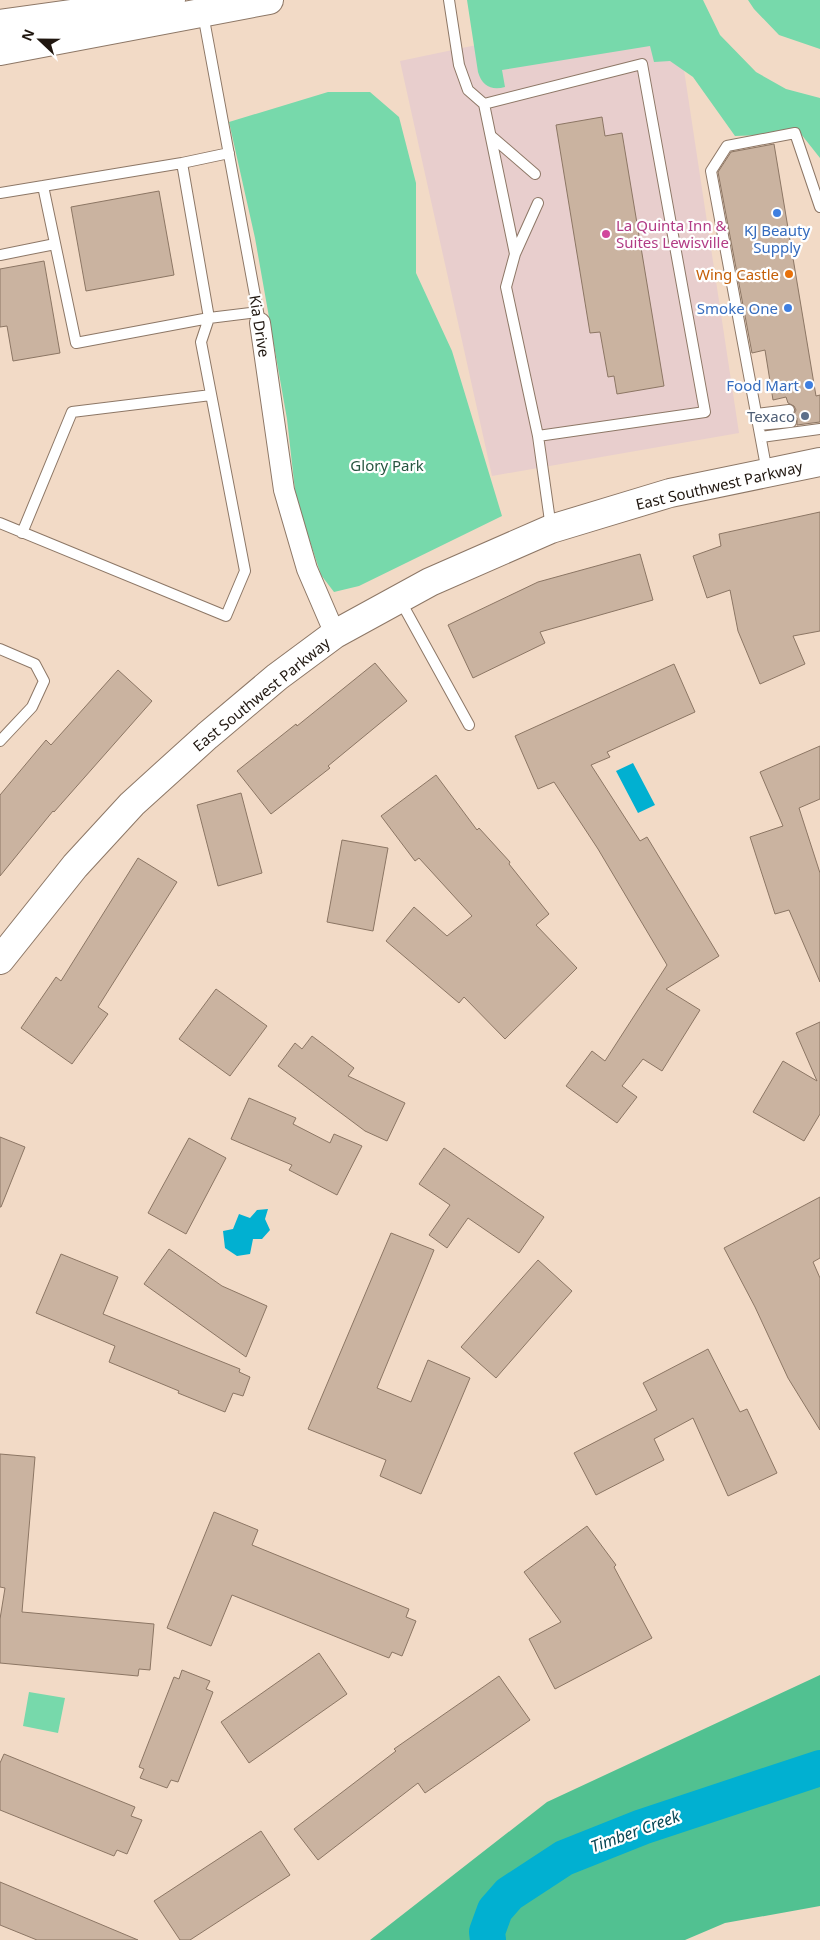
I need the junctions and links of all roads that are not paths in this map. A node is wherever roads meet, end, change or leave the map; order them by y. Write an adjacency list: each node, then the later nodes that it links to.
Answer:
1 (172, 0): 5 (main road)
2 (269, 0): 4 (main road)
3 (449, 0): 7 (lane)
4 (203, 12): 6 (main road); 9 (lane, Kia Drive)
5 (0, 24)
6 (0, 51)
7 (484, 104): 8 (lane); 27 (lane)
8 (491, 136): 11 (lane); 17 (lane)
9 (229, 153): 10 (lane); 20 (lane, Kia Drive)
10 (182, 163): 12 (lane); 19 (lane)
11 (535, 174)
12 (43, 186): 13 (lane); 16 (lane)
13 (0, 193)
14 (538, 203): 17 (lane)
15 (820, 207): 23 (lane)
16 (55, 244): 18 (lane); 19 (lane)
17 (515, 254): 27 (lane)
18 (0, 255)
19 (209, 318): 20 (lane); 21 (lane)
20 (259, 318): 35 (street, Kia Drive)
21 (211, 395): 33 (lane); 33 (lane)
22 (789, 410): 23 (lane)
23 (756, 414): 25 (lane)
24 (791, 422): 25 (lane)
25 (759, 425): 28 (lane)
26 (820, 429): 28 (lane)
27 (538, 436): 32 (lane)
28 (761, 437): 30 (lane)
29 (820, 462): 30 (main road, East Southwest Parkway)
30 (768, 473): 32 (main road, East Southwest Parkway)
31 (0, 524): 33 (lane)
32 (551, 529): 34 (main road, East Southwest Parkway)
33 (22, 533)
34 (400, 599): 35 (main road, East Southwest Parkway); 37 (lane)
35 (335, 634): 39 (main road, East Southwest Parkway)
36 (0, 649): 38 (lane)
37 (469, 725)
38 (0, 741)
39 (0, 960)

